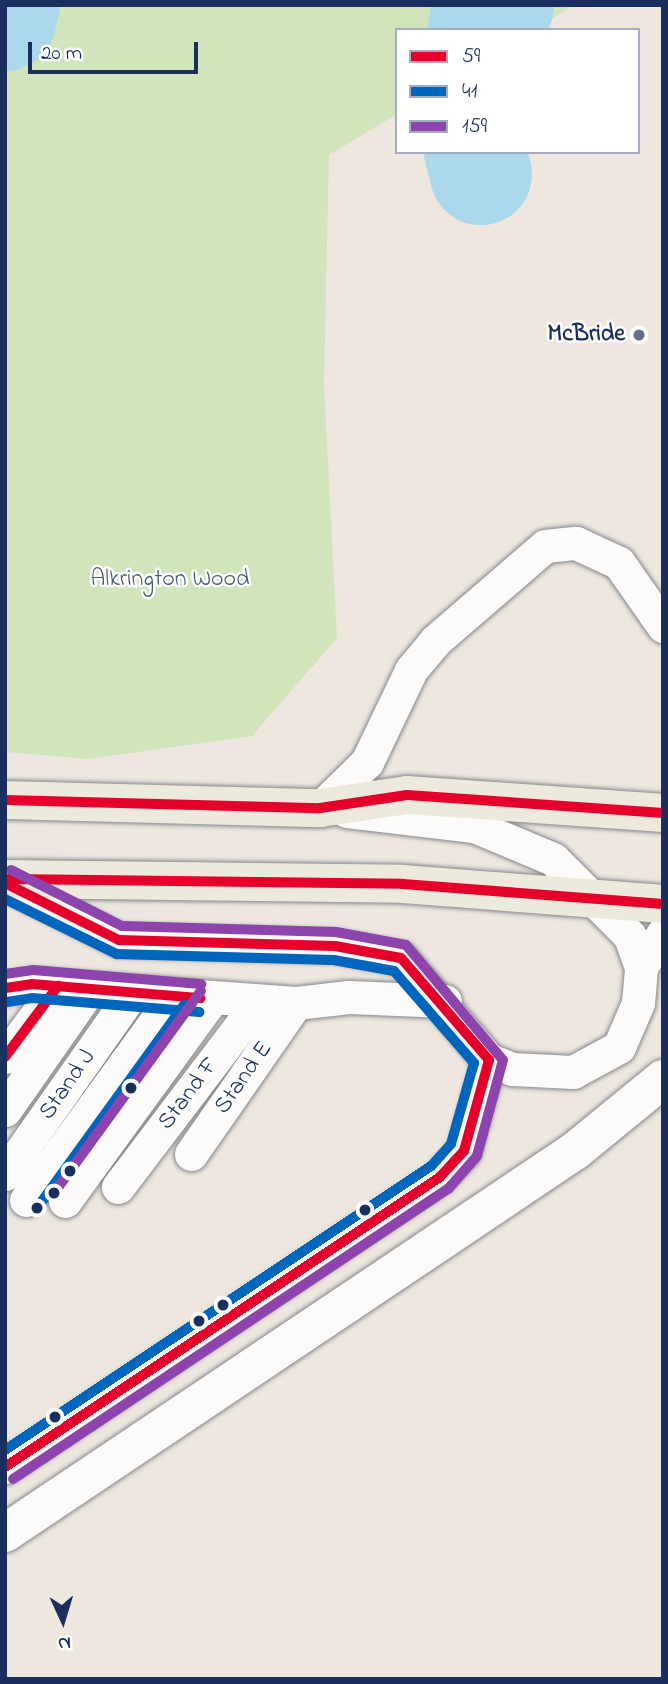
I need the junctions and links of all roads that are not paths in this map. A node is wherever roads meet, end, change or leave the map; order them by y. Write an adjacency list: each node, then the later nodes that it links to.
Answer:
1 (663, 626): 3 (lane)
2 (5, 800): 3 (main road)
3 (320, 808): 4 (main road); 6 (lane)
4 (663, 813)
5 (5, 881): 6 (main road); 16 (lane)
6 (593, 898): 7 (main road); 9 (lane)
7 (663, 904)
8 (663, 933): 9 (lane)
9 (641, 967): 19 (lane)
10 (5, 988): 11 (lane)
11 (74, 988): 12 (lane); 18 (lane); 21 (lane)
12 (131, 995): 13 (lane); 23 (lane, Stand J)
13 (173, 997): 14 (lane); 25 (lane)
14 (212, 999): 15 (lane); 26 (lane)
15 (259, 1001): 17 (lane); 24 (lane, Stand F)
16 (445, 1001): 17 (lane); 19 (lane)
17 (296, 1003): 22 (lane, Stand E)
18 (5, 1057)
19 (489, 1060): 27 (lane)
20 (663, 1079): 28 (street)
21 (5, 1110)
22 (191, 1154)
23 (5, 1174)
24 (118, 1187)
25 (26, 1200)
26 (65, 1202)
27 (5, 1467)
28 (5, 1533)

